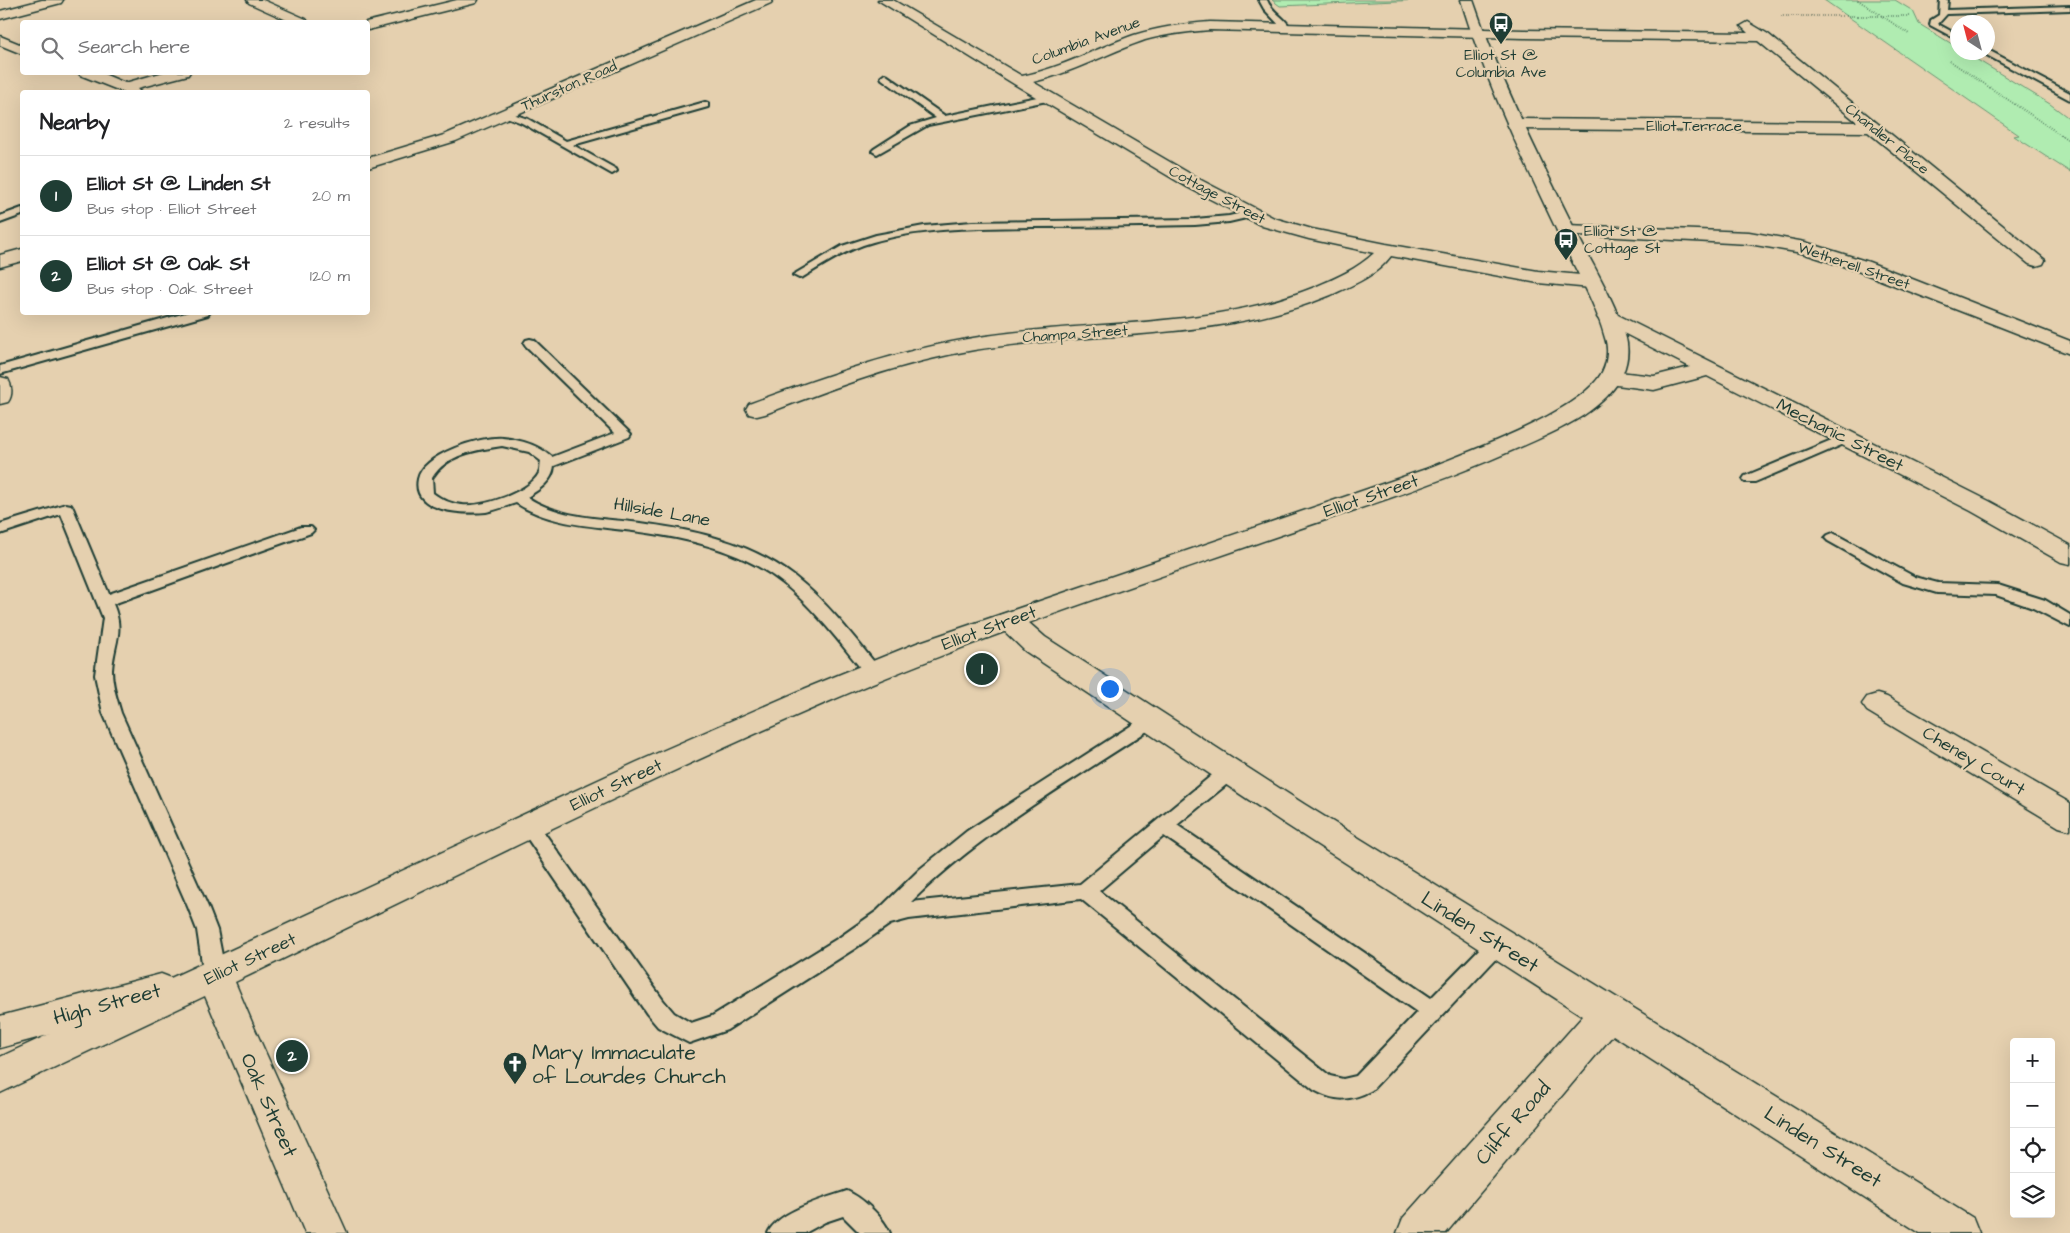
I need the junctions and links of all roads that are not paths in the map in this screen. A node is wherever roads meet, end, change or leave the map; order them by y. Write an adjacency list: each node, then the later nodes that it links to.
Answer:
1 (57, 0): 11 (street)
2 (252, 0): 13 (street)
3 (472, 0): 14 (street)
4 (768, 0): 32 (street, Thurston Road)
5 (884, 0): 27 (street, Cottage Street)
6 (1263, 0): 15 (lane)
7 (1467, 0): 16 (street, Elliot Street)
8 (1944, 0): 10 (lane)
9 (2070, 8): 10 (lane)
10 (1943, 12): 17 (lane)
11 (0, 15)
12 (1738, 18): 18 (street, Chandler Place)
13 (297, 20)
14 (370, 26)
15 (1286, 27): 16 (street, Columbia Avenue); 27 (street, Columbia Avenue)
16 (1477, 33): 18 (street, Columbia Avenue); 34 (street, Elliot Street)
17 (1950, 34)
18 (1763, 37): 35 (street, Chandler Place)
19 (0, 40): 20 (street)
20 (20, 49)
21 (20, 50): 22 (street)
22 (0, 55)
23 (1995, 57): 29 (lane)
24 (92, 75): 28 (street)
25 (174, 75): 28 (street)
26 (885, 77): 33 (lane)
27 (1019, 81): 30 (street, Cottage Street)
28 (130, 90)
29 (2070, 97)
30 (1048, 98): 33 (lane); 41 (street, Cottage Street)
31 (705, 106): 36 (lane)
32 (504, 114): 36 (lane); 38 (street, Thurston Road)
33 (942, 118): 37 (lane)
34 (1515, 124): 35 (street, Elliot Terrace); 43 (street, Elliot Street)
35 (1873, 127): 46 (street, Chandler Place)
36 (566, 144): 39 (lane)
37 (877, 151)
38 (370, 162)
39 (612, 171)
40 (20, 212): 42 (lane)
41 (1251, 214): 44 (street, Cottage Street); 48 (lane)
42 (0, 220)
43 (1566, 230): 49 (street, Elliot Street); 53 (street, Wetherell Street)
44 (1386, 250): 49 (street, Cottage Street); 59 (street, Champa Street)
45 (20, 256): 47 (street)
46 (2036, 260)
47 (0, 261)
48 (799, 275)
49 (1591, 282): 51 (street, Elliot Street)
50 (193, 315): 55 (lane)
51 (1607, 317): 54 (street, Mechanic Street); 56 (street, Elliot Street)
52 (530, 343): 61 (lane)
53 (2070, 348)
54 (1710, 369): 56 (street); 60 (street, Mechanic Street)
55 (0, 370)
56 (1610, 378): 69 (street, Elliot Street)
57 (0, 384): 58 (street)
58 (0, 398)
59 (757, 409)
60 (1846, 438): 62 (lane); 67 (street, Mechanic Street)
61 (548, 463): 63 (lane); 63 (lane)
62 (1750, 479)
63 (518, 498): 71 (lane, Hillside Lane)
64 (0, 529): 68 (lane)
65 (306, 530): 68 (lane)
66 (1833, 538): 70 (lane)
67 (2070, 556)
68 (105, 601): 81 (lane)
69 (1010, 621): 71 (street, Elliot Street); 73 (street, Linden Street)
70 (2070, 622)
71 (873, 672): 76 (street, Elliot Street)
72 (1877, 704): 75 (street, Cheney Court)
73 (1152, 720): 74 (street, Linden Street); 79 (lane)
74 (1230, 771): 77 (lane); 80 (street, Linden Street)
75 (2070, 818)
76 (529, 826): 79 (lane); 81 (street, Elliot Street)
77 (1164, 826): 78 (lane); 82 (lane)
78 (1084, 891): 79 (lane); 86 (lane)
79 (884, 917)
80 (1498, 943): 82 (lane); 83 (street, Linden Street)
81 (214, 976): 84 (street, High Street); 85 (street, Elliot Street); 87 (street, Oak Street)
82 (1433, 1011): 86 (lane)
83 (1608, 1014): 90 (street, Cliff Road); 91 (street, Linden Street)
84 (0, 1032)
85 (0, 1076)
86 (1322, 1082)
87 (326, 1233)
88 (781, 1233): 89 (lane)
89 (877, 1233)
90 (1418, 1233)
91 (1958, 1233)

